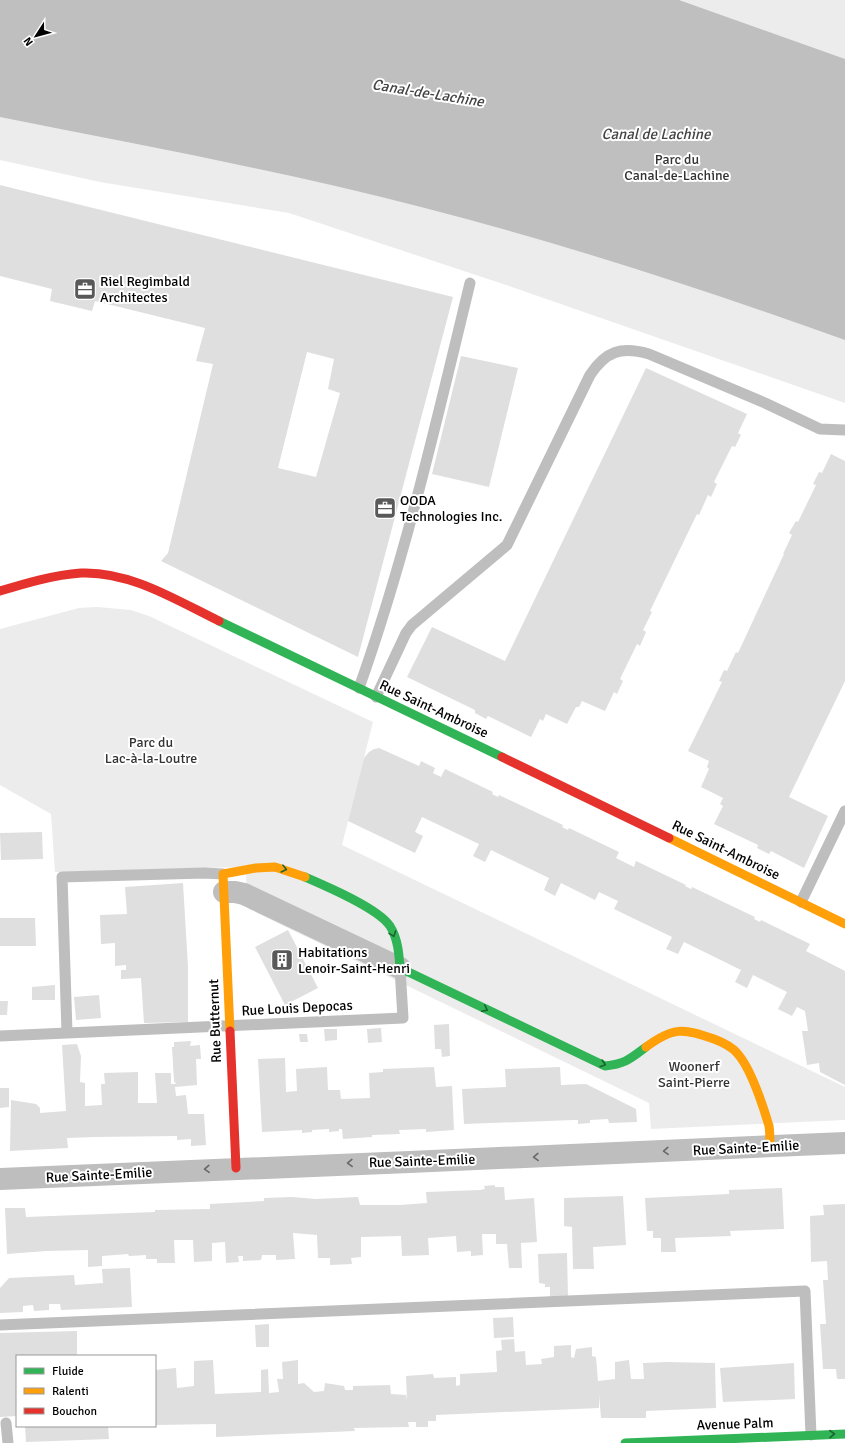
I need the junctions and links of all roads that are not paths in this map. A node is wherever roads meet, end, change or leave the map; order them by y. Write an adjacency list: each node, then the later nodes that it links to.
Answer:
1 (470, 283): 4 (lane)
2 (845, 430): 5 (lane)
3 (0, 591): 4 (street, Rue Saint-Ambroise)
4 (359, 688): 5 (street, Rue Saint-Ambroise)
5 (376, 697): 8 (street, Rue Saint-Ambroise)
6 (845, 811): 8 (lane)
7 (224, 883): 10 (street); 10 (street, one-way to 10); 11 (street, Rue Butternut); 12 (lane)
8 (802, 902): 9 (street, Rue Saint-Ambroise)
9 (845, 924)
10 (400, 968): 11 (lane, Rue Louis Depocas); 15 (street, one-way to 15)
11 (230, 1026): 12 (lane, Rue Louis Depocas); 16 (street, Rue Butternut)
12 (66, 1032): 13 (lane, Rue Louis Depocas)
13 (0, 1036)
14 (845, 1143): 15 (street, Rue Sainte-Emilie)
15 (770, 1147): 16 (street, Rue Sainte-Emilie, one-way to 16)
16 (236, 1168): 17 (street, Rue Sainte-Emilie, one-way to 17)
17 (0, 1179)
18 (0, 1325): 21 (lane)
19 (6, 1423): 22 (lane)
20 (845, 1434): 21 (street, Avenue Palm, one-way to 20)
21 (811, 1435): 23 (street, Avenue Palm)
22 (8, 1443)
23 (625, 1443)

